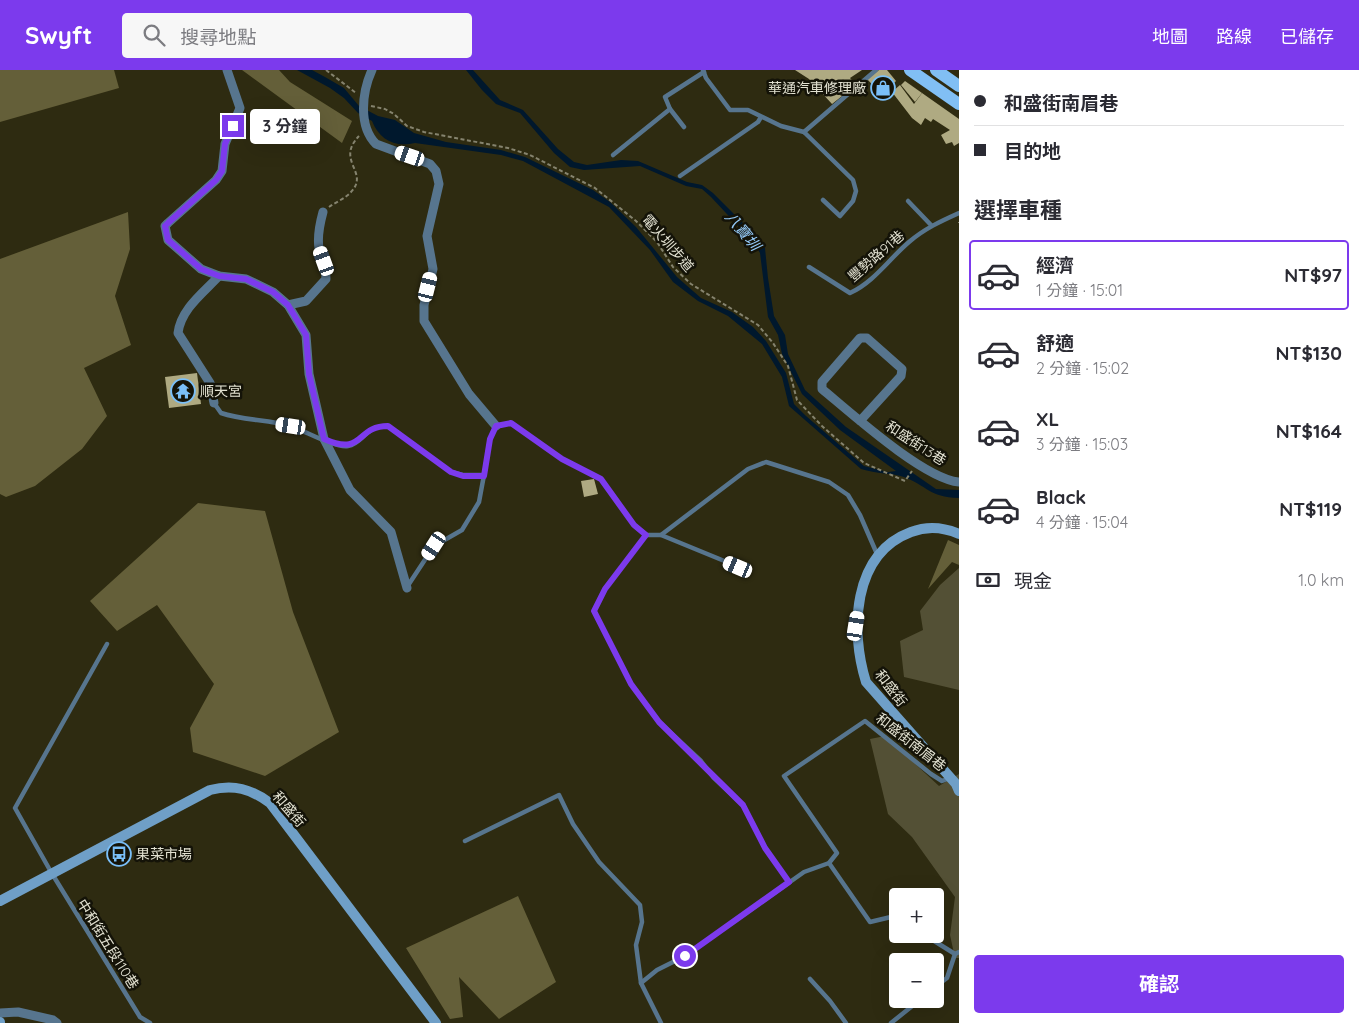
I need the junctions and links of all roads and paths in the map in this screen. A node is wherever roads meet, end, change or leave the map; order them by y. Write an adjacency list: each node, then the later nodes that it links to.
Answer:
1 (227, 70): 24 (street)
2 (326, 70): 10 (path)
3 (372, 70): 10 (street)
4 (876, 70): 15 (lane)
5 (910, 70): 9 (main road)
6 (936, 70): 8 (main road)
7 (703, 71): 11 (lane); 12 (lane)
8 (959, 86)
9 (959, 104)
10 (364, 105): 14 (street); 30 (path, 電火圳步道)
11 (670, 109): 13 (lane); 16 (lane)
12 (761, 117): 15 (lane); 17 (lane)
13 (684, 127)
14 (367, 131): 20 (path); 28 (street)
15 (804, 132): 18 (lane)
16 (613, 155)
17 (680, 176)
18 (823, 200)
19 (908, 201): 22 (lane)
20 (323, 212): 25 (street)
21 (959, 213): 22 (lane, 豐勢路91巷)
22 (931, 225): 23 (lane, 豐勢路91巷)
23 (809, 267)
24 (219, 276): 25 (street); 26 (street)
25 (288, 305): 29 (street)
26 (214, 403): 29 (lane)
27 (860, 421): 27 (street, 和盛街13巷); 32 (street, 和盛街13巷)
28 (496, 426): 31 (lane); 34 (lane)
29 (324, 439): 31 (lane); 38 (street)
30 (914, 469)
31 (484, 476): 38 (lane)
32 (959, 482)
33 (959, 534): 36 (main road, 和盛街)
34 (646, 535): 35 (lane); 45 (lane)
35 (661, 535): 36 (lane); 37 (lane)
36 (878, 554): 40 (main road, 和盛街)
37 (738, 567)
38 (407, 588)
39 (107, 644): 44 (lane, 中和街五段110巷)
40 (950, 778): 41 (main road, 和盛街); 43 (lane, 和盛街南眉巷)
41 (959, 791)
42 (465, 841): 52 (lane)
43 (829, 863): 45 (lane); 47 (lane)
44 (51, 872): 46 (main road, 和盛街); 56 (lane, 中和街五段110巷); 57 (main road, 和盛街)
45 (789, 882): 52 (lane)
46 (0, 900)
47 (889, 917)
48 (939, 943): 49 (lane)
49 (957, 953): 51 (lane)
50 (810, 979): 59 (lane)
51 (944, 980)
52 (641, 983): 58 (lane)
53 (910, 1008): 60 (lane)
54 (0, 1013): 55 (street)
55 (57, 1023)
56 (150, 1023)
57 (436, 1023)
58 (661, 1023)
59 (846, 1023)
60 (891, 1023)

